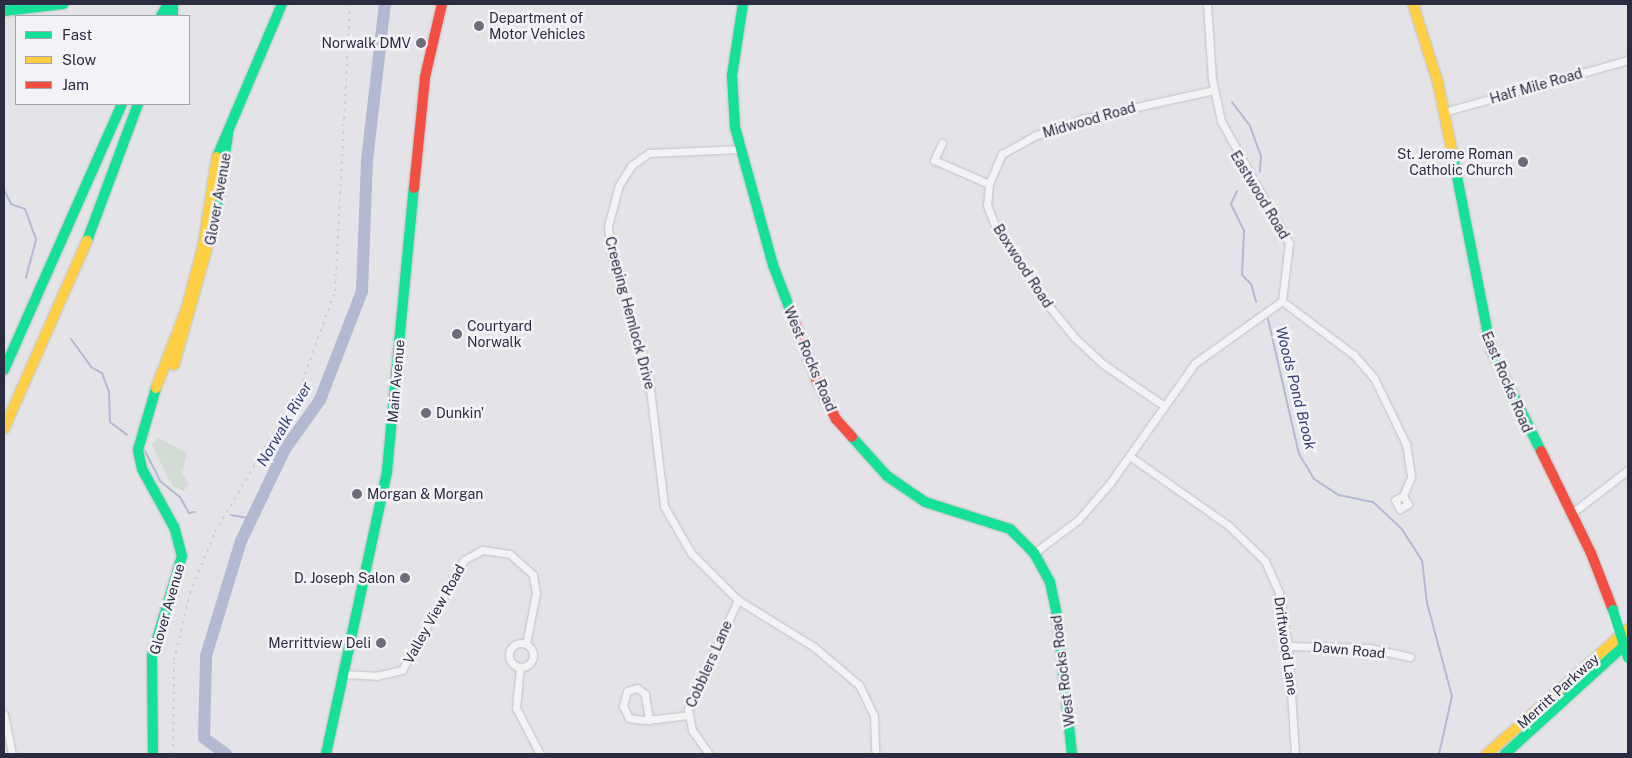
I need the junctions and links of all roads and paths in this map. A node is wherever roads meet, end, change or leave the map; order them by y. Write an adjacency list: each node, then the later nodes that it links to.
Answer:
1 (64, 4): 8 (main road)
2 (168, 4): 10 (main road)
3 (282, 4): 41 (main road, Glover Avenue)
4 (442, 4): 36 (main road, Main Avenue)
5 (743, 4): 17 (main road, West Rocks Road)
6 (1207, 4): 12 (street, Eastwood Road)
7 (1413, 4): 15 (main road, East Rocks Road)
8 (40, 5): 9 (main road)
9 (4, 11)
10 (162, 15)
11 (1628, 60): 15 (street, Half Mile Road)
12 (1214, 90): 18 (street, Midwood Road); 19 (street, Eastwood Road)
13 (122, 105): 20 (main road)
14 (138, 105): 22 (main road)
15 (1444, 112): 26 (main road, East Rocks Road)
16 (942, 143): 18 (street)
17 (742, 149): 27 (main road, West Rocks Road); 28 (street, Creeping Hemlock Drive)
18 (988, 184): 21 (street, Boxwood Road)
19 (1282, 301): 21 (street); 25 (street)
20 (4, 370)
21 (1164, 406): 23 (street)
22 (4, 429)
23 (1131, 456): 27 (street); 32 (street, Driftwood Lane)
24 (1628, 470): 26 (street)
25 (1403, 496)
26 (1572, 513): 34 (main road, East Rocks Road, bridge)
27 (1034, 553): 46 (main road, West Rocks Road)
28 (738, 600): 38 (street, Cobblers Lane); 45 (street, Creeping Hemlock Drive)
29 (1628, 629): 48 (main road, Merritt Parkway)
30 (1628, 642): 49 (main road, Merritt Parkway)
31 (526, 644): 35 (street, Valley View Road); 35 (street, Valley View Road); 36 (street, Valley View Road)
32 (1288, 646): 33 (street, Dawn Road); 47 (street, Driftwood Lane)
33 (1410, 657)
34 (1628, 658)
35 (518, 667): 43 (street, Valley View Road)
36 (343, 674): 42 (main road, Main Avenue)
37 (4, 714): 40 (street)
38 (688, 715): 39 (street); 44 (street, Cobblers Lane)
39 (649, 720): 39 (street)
40 (12, 754)
41 (153, 754)
42 (326, 754)
43 (540, 754)
44 (709, 754)
45 (875, 754)
46 (1072, 754)
47 (1295, 754)
48 (1487, 754)
49 (1505, 754)

